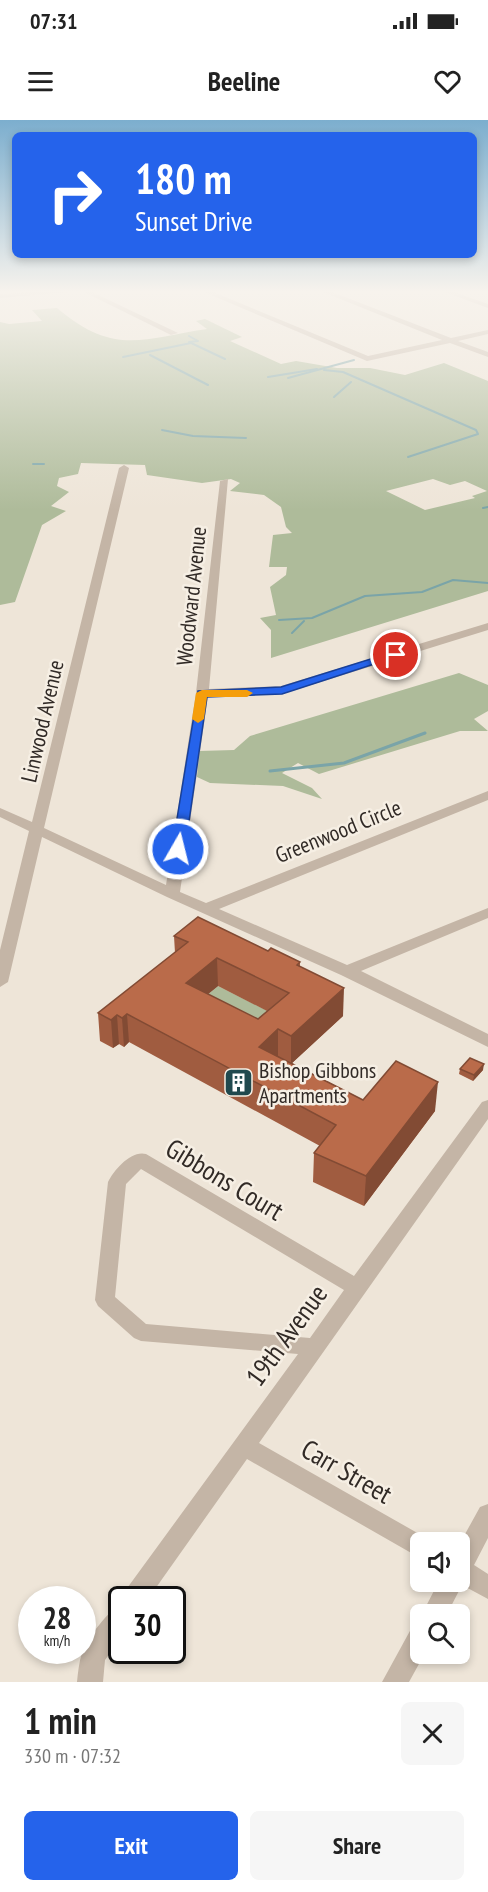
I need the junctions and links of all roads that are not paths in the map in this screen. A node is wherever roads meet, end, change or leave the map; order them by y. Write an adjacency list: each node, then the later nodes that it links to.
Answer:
1 (124, 468): 7 (street, Linwood Avenue)
2 (225, 481): 4 (street, Woodward Avenue)
3 (488, 626): 4 (street)
4 (202, 693): 8 (street, Woodward Avenue)
5 (488, 795): 9 (street, Greenwood Circle)
6 (0, 813): 7 (street)
7 (38, 830): 8 (street); 12 (street, Linwood Avenue)
8 (172, 894): 9 (street)
9 (205, 909): 11 (street)
10 (488, 913): 11 (street)
11 (347, 971): 13 (street)
12 (0, 982)
13 (488, 1041)
14 (488, 1106): 15 (street, 19th Avenue)
15 (357, 1288): 16 (street, 19th Avenue); 16 (street, Gibbons Court)
16 (315, 1347): 17 (street, 19th Avenue)
17 (244, 1446): 19 (street, Carr Street); 22 (street, 19th Avenue)
18 (488, 1515): 20 (street)
19 (410, 1542)
20 (470, 1549)
21 (470, 1576): 23 (street)
22 (143, 1586)
23 (488, 1587)
24 (108, 1635): 26 (street)
25 (410, 1656): 27 (street)
26 (90, 1682)
27 (395, 1682)

